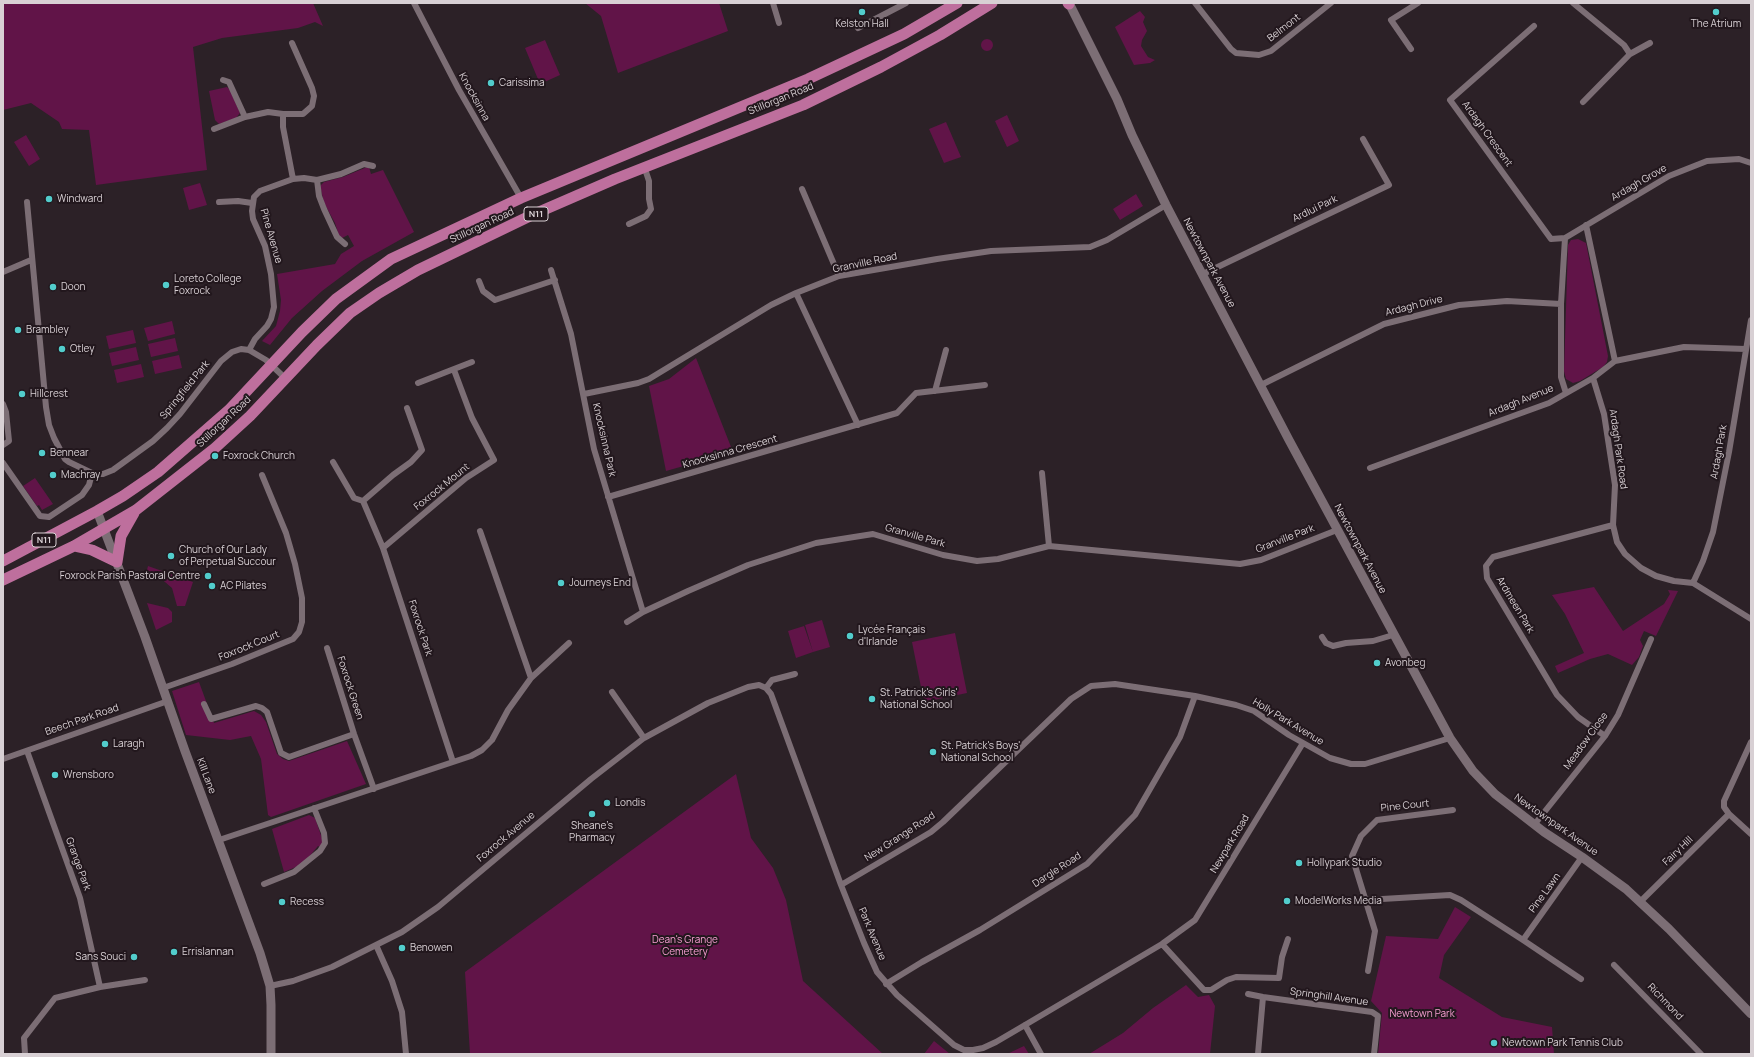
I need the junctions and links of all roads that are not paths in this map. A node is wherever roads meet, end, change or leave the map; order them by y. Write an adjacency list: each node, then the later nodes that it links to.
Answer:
1 (414, 3): 30 (street, Knocksinna)
2 (773, 3): 11 (street)
3 (906, 3): 13 (street)
4 (957, 3): 30 (highway, Stillorgan Road / N11)
5 (992, 3): 26 (highway, Stillorgan Road / N11)
6 (1069, 3): 34 (main road, Newtownpark Avenue)
7 (1195, 3): 8 (street, Belmont)
8 (1331, 3)
9 (1418, 3): 16 (street)
10 (1573, 3): 17 (street)
11 (779, 23)
12 (1534, 26): 37 (street, Ardagh Crescent)
13 (858, 28)
14 (292, 43): 20 (street)
15 (1650, 43): 17 (street)
16 (1411, 50)
17 (1630, 54): 19 (street)
18 (223, 80): 21 (street)
19 (1582, 102)
20 (283, 114): 21 (street); 27 (street)
21 (245, 117): 22 (street)
22 (214, 130)
23 (1363, 139): 42 (street, Ardlui Park)
24 (1751, 164): 36 (street, Ardagh Grove)
25 (373, 166): 28 (street, Pine Avenue)
26 (644, 166): 35 (street); 57 (highway, Stillorgan Road / N11)
27 (293, 179): 28 (street, Pine Avenue); 33 (street, Pine Avenue)
28 (317, 180): 38 (street)
29 (802, 189): 43 (street)
30 (521, 198): 54 (highway, Stillorgan Road / N11)
31 (27, 202): 39 (street, Springfield Park)
32 (219, 202): 33 (street, Pine Avenue)
33 (252, 203): 50 (street, Pine Avenue)
34 (1166, 205): 42 (main road, Newtownpark Avenue); 43 (street, Granville Road)
35 (629, 224)
36 (1586, 225): 37 (street, Ardagh Grove); 52 (street)
37 (1565, 238): 47 (street)
38 (345, 244)
39 (31, 260): 41 (street); 71 (street, Springfield Park)
40 (551, 270): 44 (street, Knocksinna Park)
41 (3, 272)
42 (1203, 274): 60 (main road, Newtownpark Avenue)
43 (839, 276): 46 (street, Granville Road)
44 (555, 280): 45 (street); 63 (street, Knocksinna Park)
45 (479, 281)
46 (796, 293): 63 (street, Granville Road); 66 (street)
47 (1561, 304): 60 (street, Ardagh Drive); 62 (street)
48 (1751, 320): 49 (street, Ardagh Park)
49 (1746, 349): 52 (street, Ardagh Avenue); 88 (street, Ardagh Park)
50 (249, 350): 54 (street); 71 (street, Springfield Park)
51 (946, 350): 61 (street)
52 (1615, 361): 56 (street, Ardagh Avenue)
53 (472, 362): 55 (street)
54 (272, 366): 57 (street); 77 (highway, Stillorgan Road / N11)
55 (454, 370): 58 (street); 84 (street, Foxrock Mount)
56 (1592, 378): 62 (street, Ardagh Avenue); 78 (street, Ardagh Park Road)
57 (286, 379): 76 (highway, Stillorgan Road / N11)
58 (418, 383)
59 (985, 385): 61 (street)
60 (1261, 385): 80 (main road, Newtownpark Avenue)
61 (935, 391): 66 (street, Knocksinna Crescent)
62 (1566, 393): 70 (street, Ardagh Avenue)
63 (584, 394): 74 (street, Knocksinna Park)
64 (3, 404): 67 (street)
65 (407, 408): 75 (street)
66 (858, 425): 74 (street, Knocksinna Crescent)
67 (3, 445)
68 (333, 462): 75 (street, Foxrock Park)
69 (3, 463): 71 (street)
70 (1370, 468)
71 (92, 473)
72 (1042, 473): 83 (street)
73 (262, 475): 99 (street, Foxrock Court)
74 (608, 497): 89 (street, Knocksinna Park)
75 (363, 501): 84 (street, Foxrock Park)
76 (136, 510): 79 (highway, Stillorgan Road / N11); 86 (highway)
77 (97, 511): 79 (main road, Kill Lane); 85 (highway, Stillorgan Road / N11)
78 (1613, 525): 88 (street, Ardagh Park Road); 107 (street, Ardmeen Park)
79 (105, 529): 82 (highway, N11); 86 (main road, Kill Lane)
80 (1337, 530): 83 (street, Granville Park); 92 (main road, Newtownpark Avenue)
81 (480, 532): 98 (street)
82 (74, 546): 86 (highway); 87 (highway, N11)
83 (1049, 546): 89 (street, Granville Park)
84 (383, 548): 114 (street, Foxrock Park)
85 (3, 561)
86 (117, 562): 99 (main road, Kill Lane)
87 (3, 580)
88 (1693, 583): 90 (street)
89 (643, 612): 91 (street, Granville Park)
90 (1751, 619)
91 (627, 622)
92 (1393, 635): 93 (street); 109 (main road, Newtownpark Avenue)
93 (1322, 637)
94 (1650, 639): 107 (street, Meadow Close)
95 (569, 643): 98 (street)
96 (327, 648): 106 (street, Foxrock Green)
97 (795, 674): 100 (street)
98 (532, 678): 114 (street)
99 (163, 688): 103 (main road, Kill Lane)
100 (766, 688): 108 (street, Foxrock Avenue); 124 (street, Park Avenue)
101 (612, 692): 108 (street)
102 (1195, 696): 105 (street, Holly Park Avenue); 111 (street, Holly Park Avenue); 135 (street, Dargle Road)
103 (168, 701): 112 (street, Beech Park Road); 121 (main road, Kill Lane)
104 (204, 704): 106 (street, Foxrock Green)
105 (1052, 717): 124 (street, New Grange Road)
106 (354, 734): 115 (street, Foxrock Green)
107 (1605, 736): 119 (street, Meadow Close)
108 (644, 738): 130 (street, Foxrock Avenue)
109 (1450, 738): 111 (street, Holly Park Avenue); 119 (main road, Newtownpark Avenue)
110 (1751, 742): 118 (street)
111 (1303, 743): 129 (street, Newpark Road)
112 (27, 751): 113 (street, Beech Park Road); 136 (street, Grange Park)
113 (3, 759)
114 (453, 762): 115 (street)
115 (374, 789): 116 (street)
116 (314, 808): 121 (street); 123 (street)
117 (1453, 810): 125 (street, Pine Court)
118 (1729, 814): 120 (street); 126 (street, Fairy Hill)
119 (1534, 825): 122 (main road, Newtownpark Avenue)
120 (1751, 834)
121 (219, 840): 137 (main road, Kill Lane)
122 (1582, 857): 126 (main road, Newtownpark Avenue); 128 (street, Pine Lawn)
123 (264, 884)
124 (841, 885): 135 (street, Park Avenue)
125 (1365, 900): 128 (street); 132 (street, Pine Court)
126 (1640, 902): 140 (main road, Newtownpark Avenue)
127 (1288, 938): 129 (street)
128 (1523, 940): 133 (street)
129 (1162, 944): 141 (street, Newpark Road)
130 (376, 945): 137 (street, Foxrock Avenue); 145 (street)
131 (1614, 965): 149 (street, Richmond)
132 (1368, 971)
133 (1581, 979)
134 (145, 980): 136 (street)
135 (886, 984): 142 (street, Park Avenue)
136 (100, 986): 143 (street)
137 (270, 986): 144 (main road, Kill Lane)
138 (1248, 994): 139 (street, Springhill Avenue)
139 (1263, 997): 147 (street); 148 (street, Springhill Avenue)
140 (1751, 1014)
141 (1025, 1025): 142 (street, Newpark Road); 146 (street)
142 (973, 1050)
143 (25, 1054)
144 (271, 1054)
145 (406, 1054)
146 (1041, 1054)
147 (1258, 1054)
148 (1374, 1054)
149 (1701, 1054)

